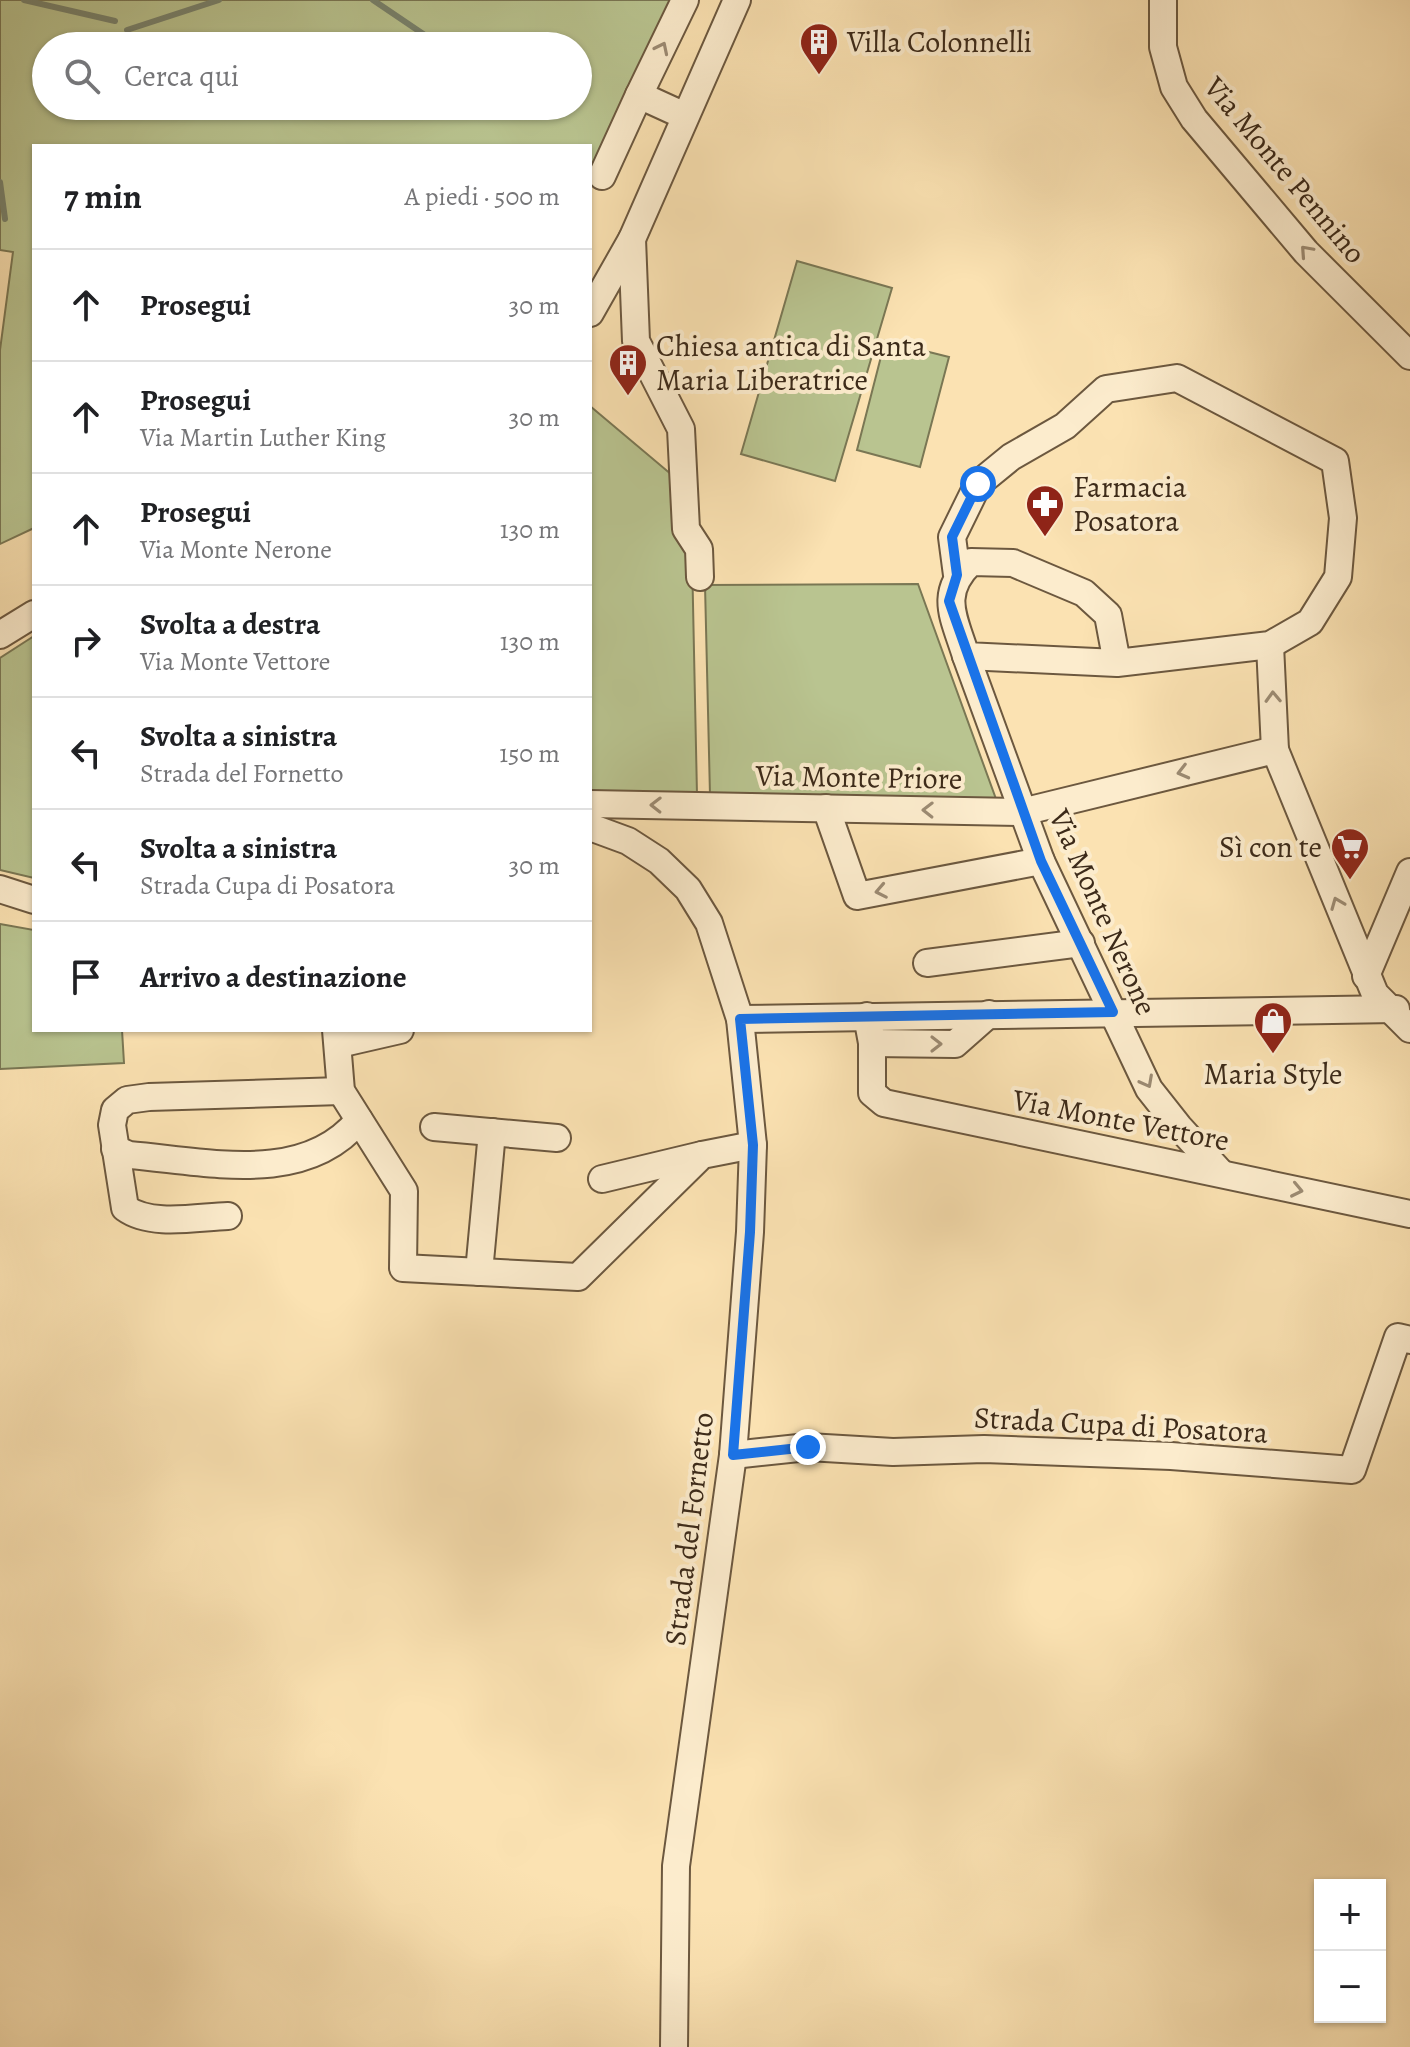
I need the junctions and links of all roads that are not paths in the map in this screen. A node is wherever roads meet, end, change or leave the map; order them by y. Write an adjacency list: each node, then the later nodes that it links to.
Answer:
1 (685, 0): 4 (street, one-way to 1)
2 (737, 0): 5 (street)
3 (1165, 4): 9 (street, Via Monte Pennino, one-way to 3)
4 (639, 95): 5 (street); 6 (street)
5 (685, 116): 7 (street)
6 (602, 176)
7 (632, 239): 8 (street); 11 (street)
8 (592, 309)
9 (1410, 356)
10 (957, 575): 14 (street, Via Monte Nerone); 15 (street); 16 (street, Via Monte Nerone)
11 (700, 577)
12 (32, 615): 13 (street)
13 (0, 635)
14 (1270, 645): 15 (street); 17 (street, one-way to 14)
15 (1116, 653): 16 (street)
16 (966, 656): 20 (street, Via Monte Nerone)
17 (1275, 750): 20 (street, Via Monte Priore, one-way to 20); 28 (street, one-way to 17)
18 (592, 804): 19 (street, Via Monte Priore, one-way to 18)
19 (826, 808): 20 (street, Via Monte Priore, one-way to 19); 22 (street, one-way to 19)
20 (1022, 812): 22 (street, Via Monte Nerone)
21 (592, 828): 33 (street, Strada del Fornetto)
22 (1041, 861): 26 (street, Via Monte Nerone)
23 (1410, 872): 28 (street)
24 (0, 889): 25 (street)
25 (32, 899)
26 (1081, 943): 27 (street); 30 (street, Via Monte Nerone)
27 (927, 963)
28 (1366, 976): 29 (street)
29 (1398, 1009): 30 (street); 34 (street)
30 (1113, 1012): 31 (street); 46 (street, Via Monte Nerone, one-way to 46)
31 (989, 1014): 32 (street); 37 (street, one-way to 31)
32 (867, 1016): 33 (street); 37 (street, Via Monte Vettore)
33 (740, 1019): 43 (street, Strada del Fornetto)
34 (1410, 1029)
35 (382, 1032): 36 (street)
36 (337, 1037): 38 (street)
37 (872, 1043): 46 (street, Via Monte Vettore)
38 (341, 1091): 39 (street); 44 (street)
39 (359, 1120): 44 (street); 50 (street)
40 (434, 1127): 41 (street)
41 (492, 1132): 42 (street); 50 (street)
42 (557, 1138)
43 (753, 1145): 45 (street); 52 (street, Strada del Fornetto)
44 (115, 1149): 49 (street)
45 (702, 1155): 47 (street); 50 (street)
46 (1221, 1173): 48 (street, Via Monte Vettore, one-way to 48)
47 (602, 1179)
48 (1410, 1214)
49 (228, 1216)
50 (479, 1272)
51 (1410, 1340): 52 (street, Strada Cupa di Posatora)
52 (733, 1455): 53 (street, Strada del Fornetto)
53 (674, 2047)

